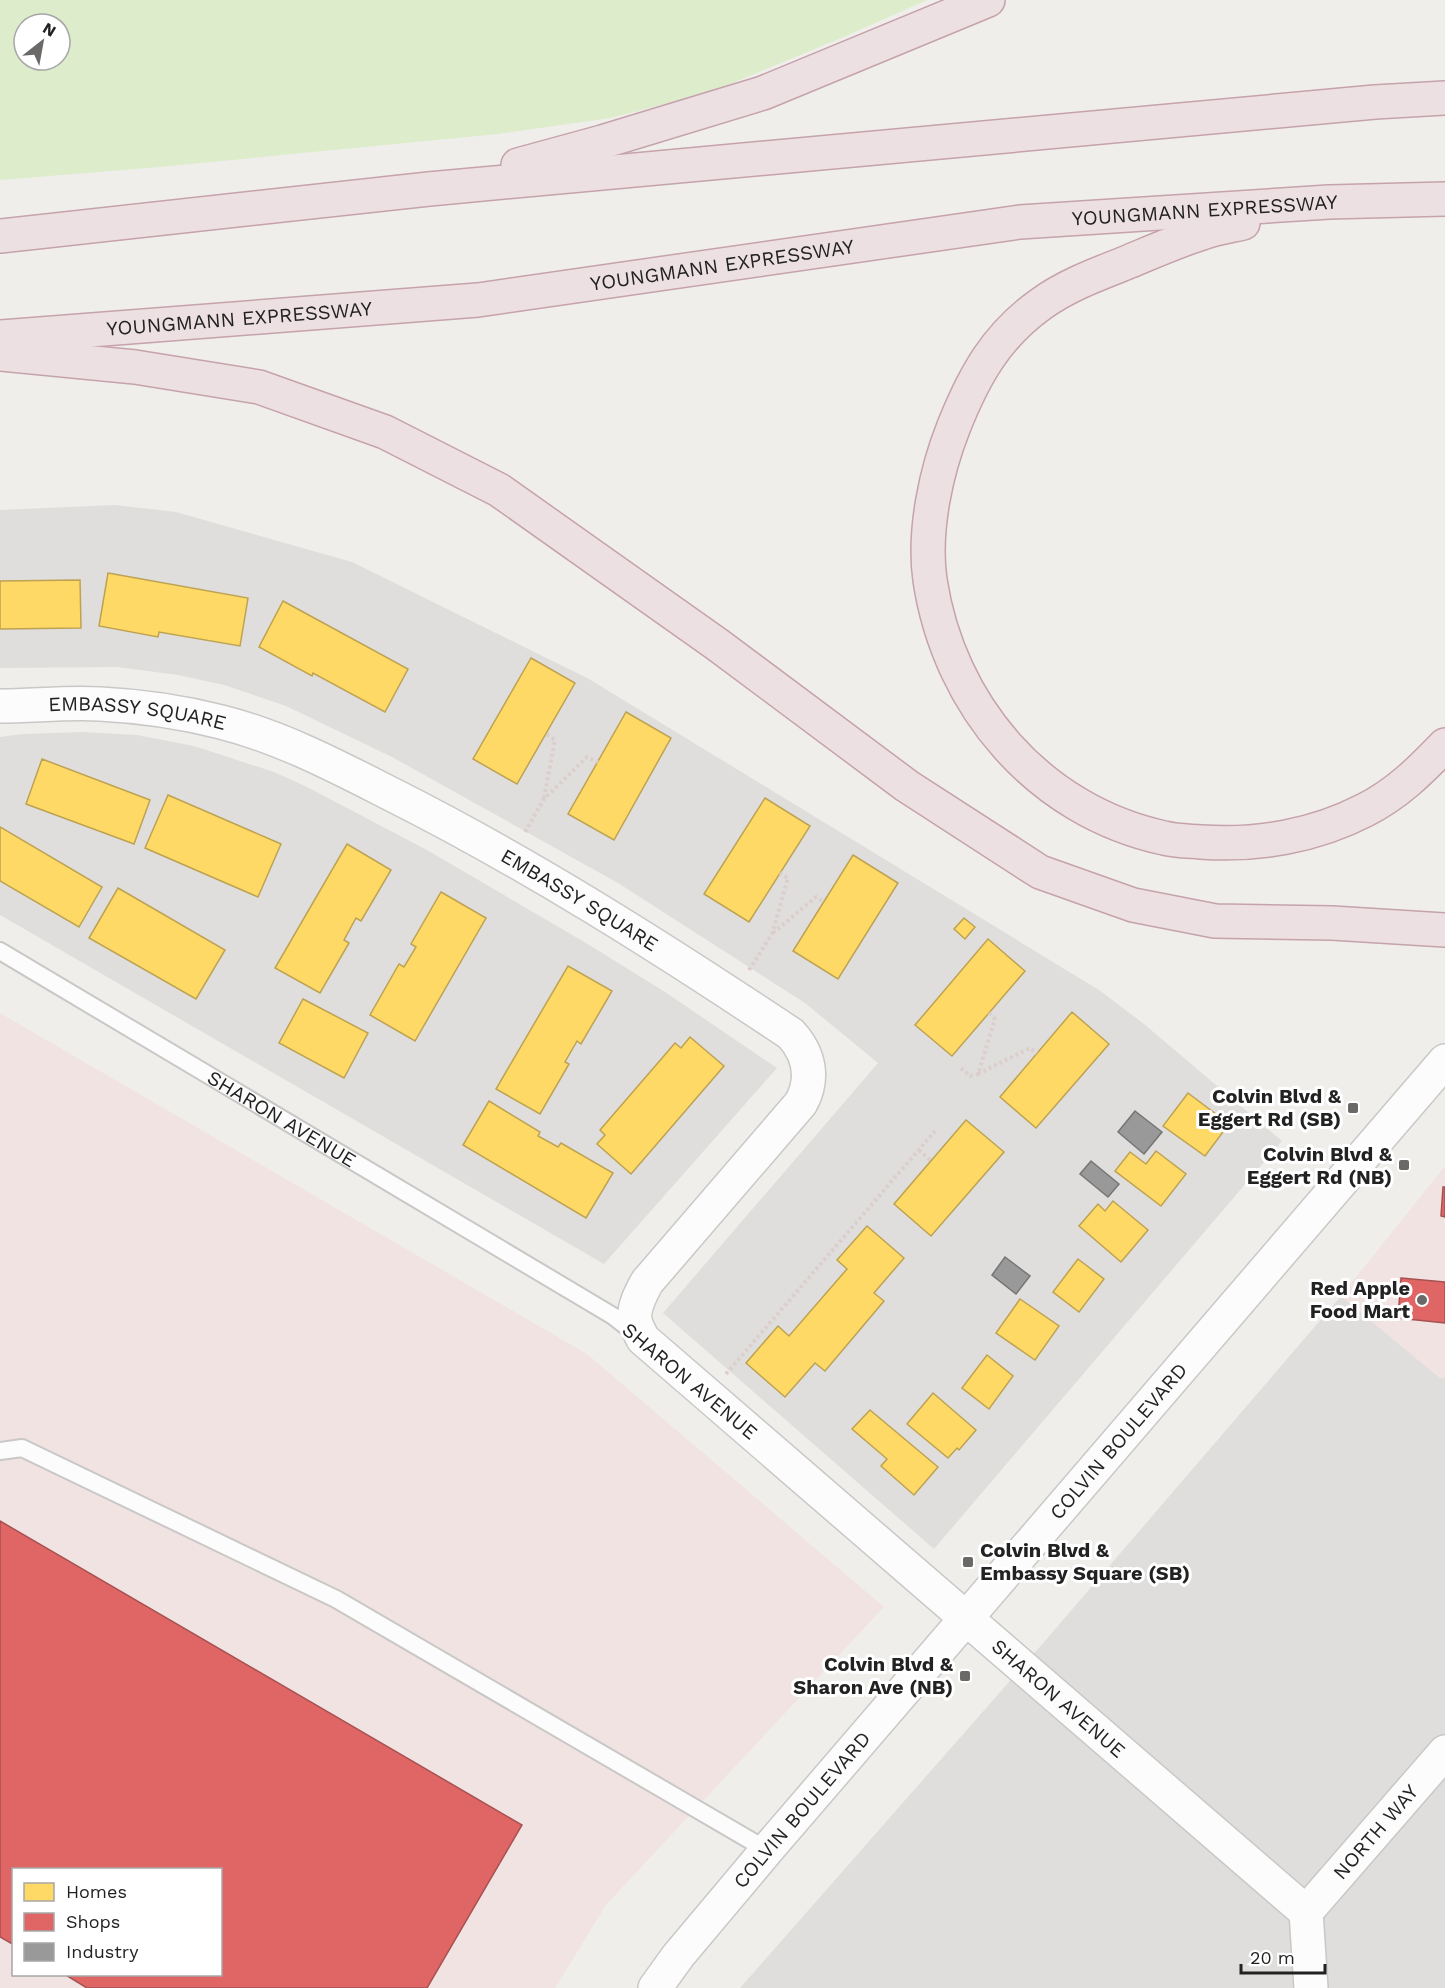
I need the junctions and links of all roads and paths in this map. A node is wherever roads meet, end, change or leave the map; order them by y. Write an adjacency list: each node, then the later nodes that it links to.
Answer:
1 (988, 0): 3 (highway)
2 (1445, 99): 3 (highway)
3 (429, 189): 6 (highway)
4 (1445, 200): 5 (highway, YOUNGMANN EXPRESSWAY)
5 (1329, 202): 7 (highway, YOUNGMANN EXPRESSWAY); 11 (highway)
6 (0, 236)
7 (0, 337)
8 (0, 354): 17 (highway)
9 (0, 706): 29 (street, EMBASSY SQUARE)
10 (546, 734): 13 (path)
11 (1445, 745)
12 (598, 762): 13 (path)
13 (544, 799): 14 (path)
14 (524, 834)
15 (780, 873): 18 (path)
16 (824, 902): 18 (path)
17 (1445, 930)
18 (772, 934): 20 (path)
19 (0, 951): 29 (lane, SHARON AVENUE)
20 (747, 973)
21 (989, 1013): 25 (path)
22 (1037, 1053): 25 (path)
23 (1445, 1061): 32 (street, COLVIN BOULEVARD)
24 (961, 1068): 25 (path)
25 (978, 1074)
26 (935, 1131): 27 (path)
27 (919, 1150): 28 (path); 30 (path)
28 (931, 1161)
29 (643, 1339): 32 (street, SHARON AVENUE)
30 (724, 1377)
31 (0, 1451): 34 (lane)
32 (967, 1619): 34 (street, COLVIN BOULEVARD); 35 (street, SHARON AVENUE)
33 (1445, 1752): 35 (street, NORTH WAY)
34 (767, 1850): 36 (street, COLVIN BOULEVARD)
35 (1306, 1912): 37 (street)
36 (655, 1988)
37 (1311, 1988)

